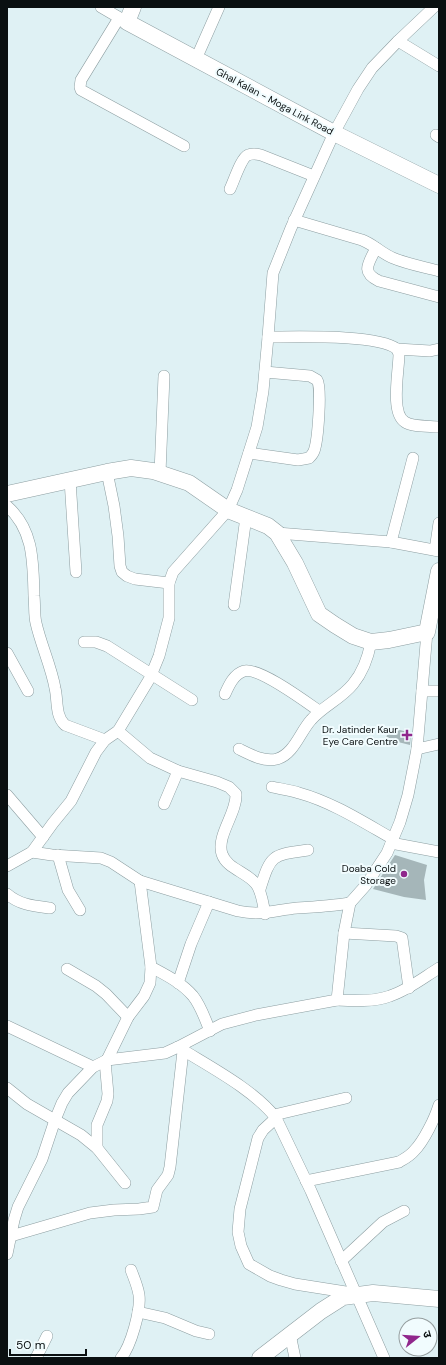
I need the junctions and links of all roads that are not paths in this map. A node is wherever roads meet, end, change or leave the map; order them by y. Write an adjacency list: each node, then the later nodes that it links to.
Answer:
1 (101, 7): 5 (street)
2 (133, 7): 5 (street)
3 (219, 7): 7 (street)
4 (434, 7): 6 (street)
5 (123, 20): 7 (street, Ghal Kalan - Moga Link Road); 10 (street)
6 (398, 41): 8 (street); 9 (street)
7 (196, 59): 9 (street, Ghal Kalan - Moga Link Road)
8 (439, 66)
9 (334, 133): 11 (street); 12 (street, Ghal Kalan - Moga Link Road)
10 (184, 146)
11 (314, 176): 13 (street); 14 (street)
12 (439, 185)
13 (230, 189)
14 (294, 220): 15 (street); 18 (street)
15 (376, 248): 16 (street); 17 (street)
16 (439, 271)
17 (439, 297)
18 (268, 337): 19 (street); 21 (street)
19 (397, 348): 20 (street); 23 (street)
20 (439, 349)
21 (265, 372): 24 (street); 24 (street)
22 (164, 376): 27 (street)
23 (439, 427)
24 (249, 453): 31 (street)
25 (412, 458): 35 (street)
26 (106, 472): 27 (street); 28 (street); 39 (street)
27 (160, 473): 31 (street)
28 (70, 480): 29 (street); 38 (street)
29 (7, 494)
30 (7, 506): 53 (street)
31 (228, 510): 32 (street); 39 (street)
32 (246, 517): 34 (street); 40 (street)
33 (439, 523): 36 (street)
34 (277, 533): 35 (street); 43 (street)
35 (391, 542): 36 (street)
36 (437, 550)
37 (439, 571): 41 (street)
38 (76, 572)
39 (169, 583): 45 (street)
40 (234, 605)
41 (427, 632): 43 (street); 47 (street)
42 (84, 642): 45 (street)
43 (371, 642): 51 (street)
44 (7, 653): 46 (street)
45 (151, 674): 50 (street); 52 (street)
46 (28, 691)
47 (422, 691): 48 (street); 56 (street)
48 (439, 691)
49 (225, 694): 51 (street)
50 (192, 700)
51 (319, 711): 55 (street)
52 (118, 731): 53 (street); 57 (street)
53 (105, 740): 61 (street)
54 (439, 744): 56 (street)
55 (239, 749)
56 (417, 749): 62 (street)
57 (178, 771): 60 (street); 69 (street)
58 (272, 787): 62 (street)
59 (7, 795): 61 (street)
60 (164, 804)
61 (43, 837): 64 (street)
62 (392, 841): 65 (street); 72 (street)
63 (308, 850): 69 (street)
64 (32, 852): 66 (street); 67 (street)
65 (439, 852)
66 (58, 855): 68 (street); 74 (street)
67 (7, 866)
68 (140, 881): 71 (street); 77 (street)
69 (260, 889): 75 (street)
70 (7, 894): 73 (street)
71 (209, 902): 75 (street); 80 (street)
72 (350, 903): 75 (street); 76 (street)
73 (50, 908)
74 (80, 910)
75 (265, 914)
76 (344, 933): 81 (street); 82 (street)
77 (151, 967): 80 (street); 83 (street)
78 (439, 968): 81 (street)
79 (67, 969): 83 (street)
80 (178, 983): 85 (street)
81 (409, 988): 82 (street)
82 (337, 1000): 85 (street)
83 (128, 1017): 87 (street)
84 (7, 1026): 88 (street)
85 (210, 1031): 86 (street)
86 (180, 1049): 87 (street); 92 (street); 98 (street)
87 (106, 1060): 88 (street); 94 (street)
88 (92, 1067): 93 (street)
89 (7, 1088): 93 (street)
90 (346, 1098): 92 (street)
91 (439, 1105): 95 (street)
92 (275, 1116): 95 (street); 102 (street)
93 (55, 1120): 94 (street); 98 (street)
94 (97, 1148): 96 (street)
95 (306, 1181): 100 (street)
96 (126, 1183)
97 (404, 1211): 100 (street)
98 (9, 1235): 99 (street)
99 (7, 1254)
100 (341, 1261): 102 (street)
101 (131, 1270): 104 (street)
102 (356, 1294): 103 (street); 106 (street); 112 (street)
103 (439, 1299)
104 (138, 1312): 105 (street); 109 (street)
105 (209, 1334)
106 (290, 1334): 110 (street); 111 (street)
107 (47, 1336): 108 (street)
108 (36, 1358)
109 (121, 1358)
110 (260, 1358)
111 (295, 1358)
112 (384, 1358)

